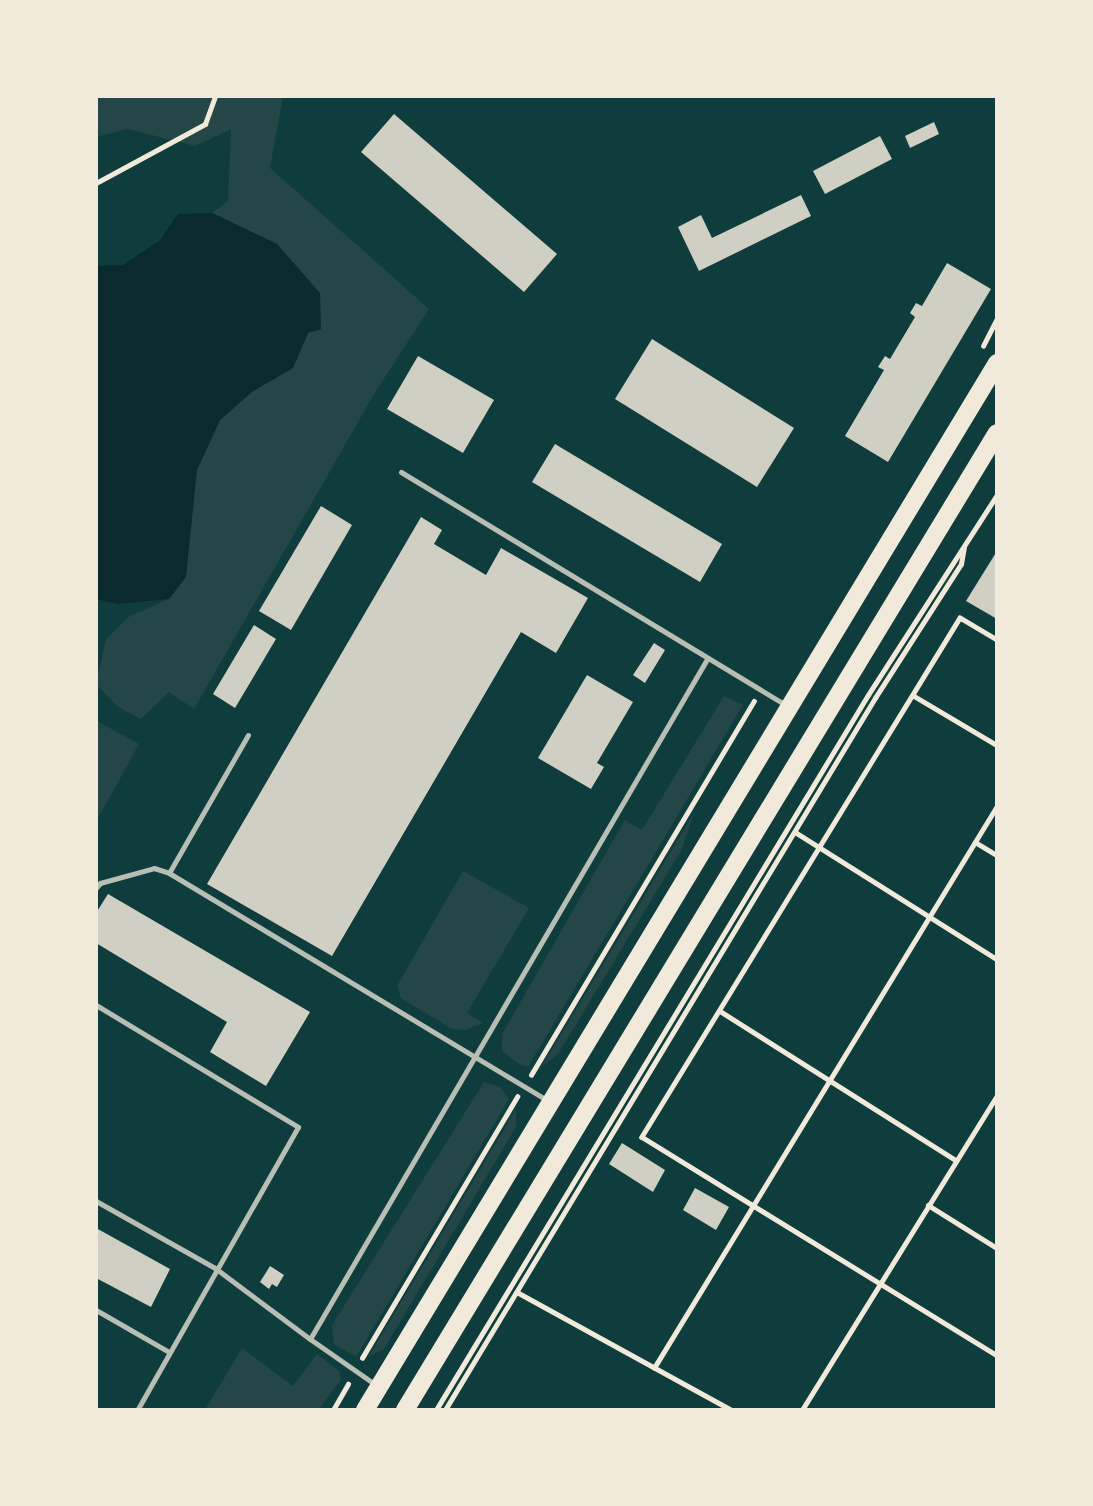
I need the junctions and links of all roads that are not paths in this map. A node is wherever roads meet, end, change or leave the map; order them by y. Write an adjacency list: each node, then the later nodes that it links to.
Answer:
1 (997, 363): 5 (main road)
2 (997, 433): 20 (main road)
3 (401, 472): 4 (lane)
4 (707, 659): 5 (lane); 10 (lane)
5 (787, 706): 11 (main road)
6 (248, 735): 7 (lane)
7 (169, 873): 8 (lane); 10 (lane)
8 (96, 888)
9 (96, 1005): 13 (lane)
10 (475, 1058): 11 (lane); 15 (lane)
11 (550, 1102): 17 (main road)
12 (96, 1201): 13 (lane)
13 (215, 1269): 15 (lane); 16 (lane)
14 (96, 1310): 16 (lane)
15 (310, 1339): 17 (lane)
16 (169, 1352): 18 (lane)
17 (379, 1388): 19 (main road)
18 (137, 1410)
19 (365, 1410)
20 (405, 1410)

